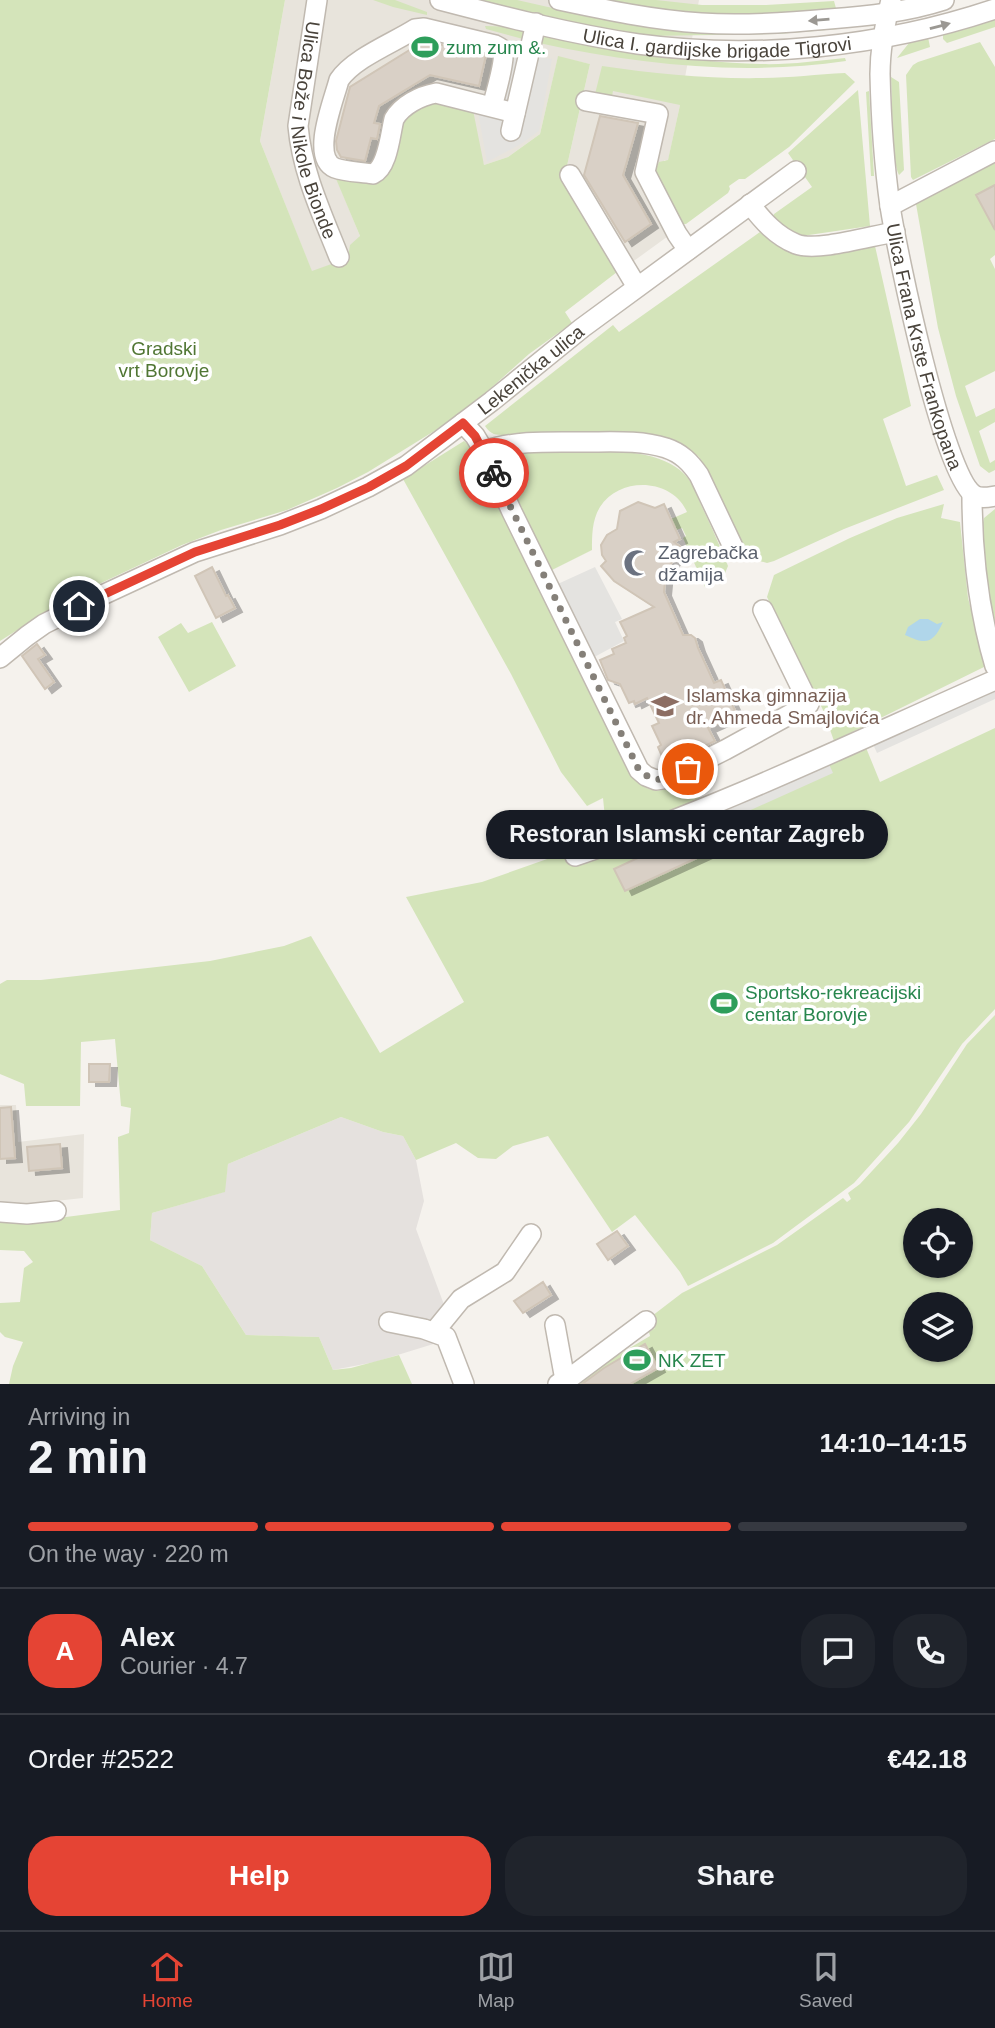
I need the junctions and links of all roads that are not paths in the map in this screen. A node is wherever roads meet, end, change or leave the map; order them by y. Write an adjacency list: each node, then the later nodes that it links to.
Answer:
1 (317, 0): 11 (street, Ulica Bože i Nikole Bionde)
2 (440, 0): 7 (street, Ulica I. gardijske brigade Tigrovi)
3 (559, 0): 5 (street, Ulica I. gardijske brigade Tigrovi, one-way to 3)
4 (944, 0): 5 (street, Ulica I. gardijske brigade Tigrovi)
5 (889, 7): 8 (street, Ulica Frana Krste Frankopana)
6 (995, 9): 8 (street, Ulica I. gardijske brigade Tigrovi, one-way to 6)
7 (536, 23): 8 (street, Ulica I. gardijske brigade Tigrovi); 10 (street)
8 (884, 37): 17 (street, Ulica Frana Krste Frankopana)
9 (586, 101): 19 (street)
10 (492, 107): 12 (street); 12 (street)
11 (299, 138): 12 (street); 20 (street, Ulica Bože i Nikole Bionde)
12 (322, 142)
13 (995, 151): 17 (street, Ulica Frana Krste Frankopana)
14 (796, 171): 16 (street, Lekenička ulica)
15 (570, 176): 21 (street)
16 (750, 204): 18 (street); 19 (street, Lekenička ulica)
17 (890, 206): 18 (street, Ulica Frana Krste Frankopana)
18 (895, 232): 24 (street, Ulica Frana Krste Frankopana)
19 (688, 250): 21 (street, Lekenička ulica)
20 (338, 257)
21 (637, 287): 22 (street, Lekenička ulica)
22 (463, 423): 23 (street); 28 (street, Lekenička ulica)
23 (484, 451): 26 (street); 27 (street)
24 (969, 488): 25 (street); 29 (street)
25 (995, 496)
26 (735, 551)
27 (762, 610)
28 (0, 658)
29 (995, 666)
30 (995, 680): 31 (street)
31 (575, 856)
32 (56, 1211): 33 (street)
33 (0, 1212)
34 (531, 1234): 38 (street)
35 (646, 1321): 39 (street)
36 (389, 1322): 38 (street)
37 (555, 1325): 39 (street)
38 (434, 1332): 40 (street)
39 (561, 1382)
40 (464, 1384)

